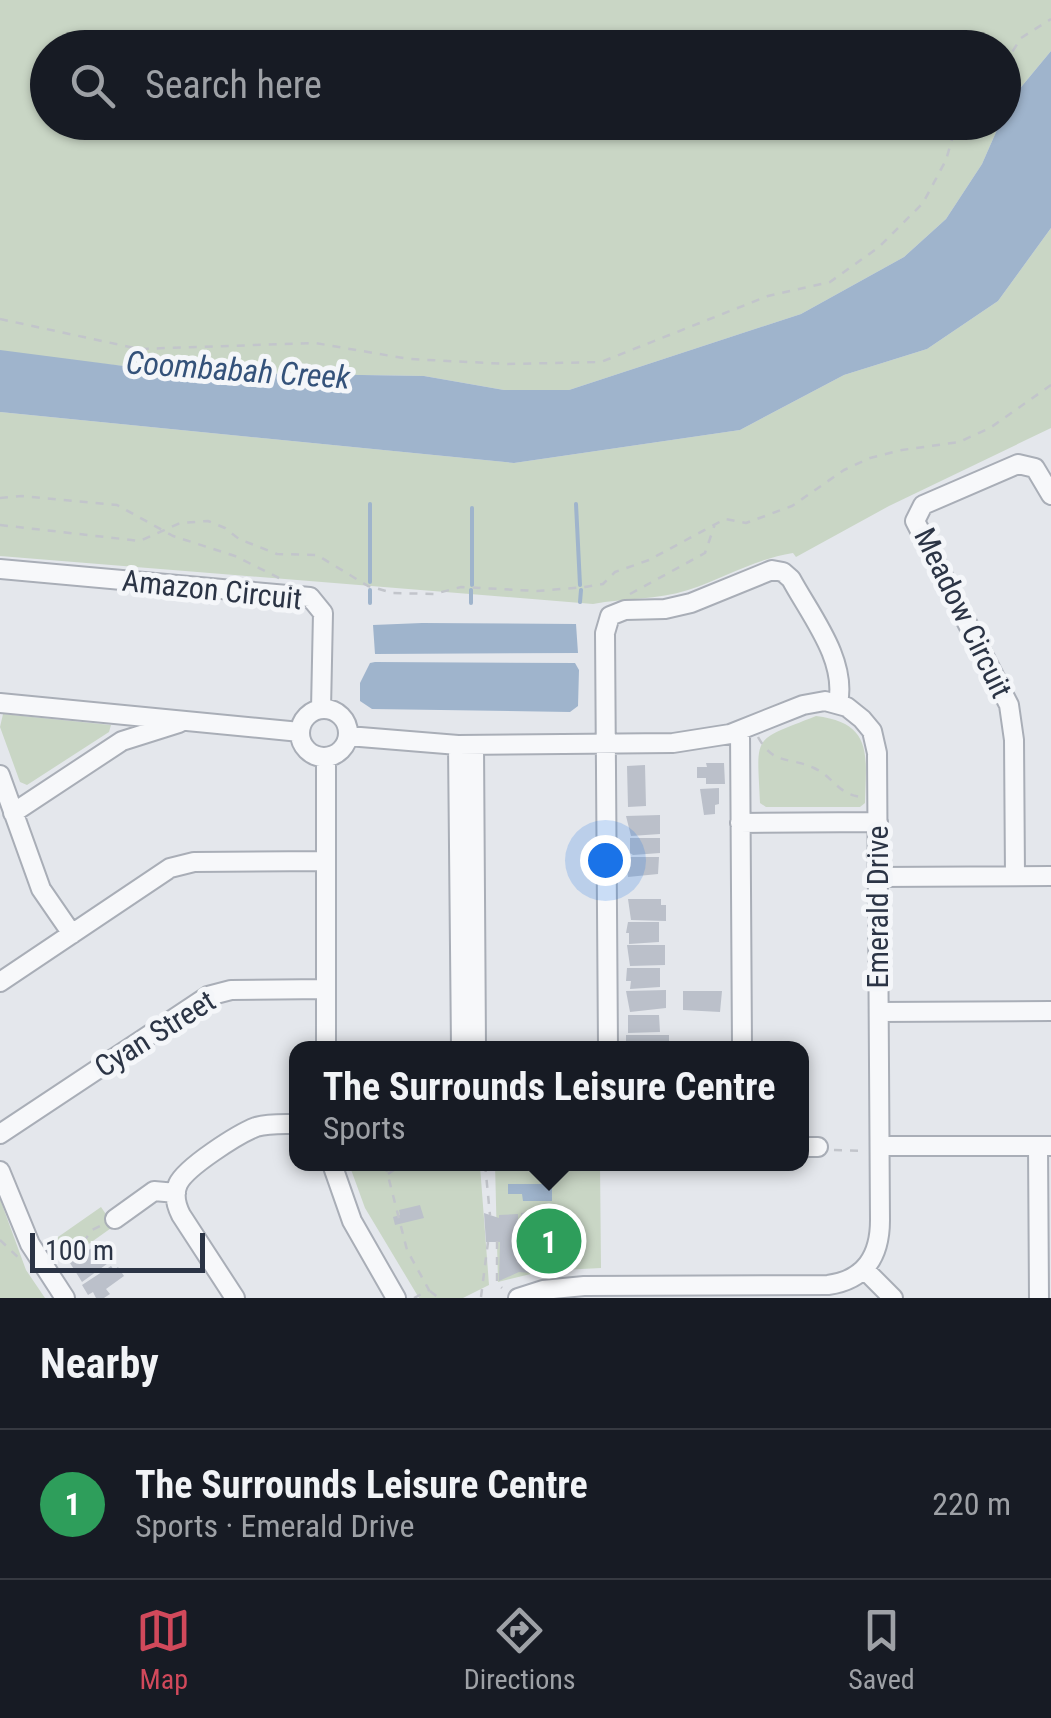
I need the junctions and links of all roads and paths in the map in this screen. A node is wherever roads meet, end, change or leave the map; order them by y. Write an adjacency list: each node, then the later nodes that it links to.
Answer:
1 (1051, 19): 2 (path)
2 (1021, 38)
3 (952, 140): 4 (path)
4 (0, 319)
5 (1051, 385): 9 (path)
6 (1051, 495): 28 (street, Meadow Circuit)
7 (0, 498): 9 (path)
8 (0, 525): 9 (path)
9 (164, 531): 11 (path)
10 (0, 569): 14 (street, Amazon Circuit)
11 (283, 580)
12 (0, 703): 15 (street)
13 (838, 704): 17 (street); 19 (street); 26 (street, Emerald Drive)
14 (321, 709): 16 (street); 18 (street)
15 (184, 721): 16 (street); 24 (street)
16 (300, 732): 21 (street)
17 (748, 733): 19 (street); 23 (path); 25 (street)
18 (348, 736): 20 (street); 21 (street)
19 (606, 744): 20 (street); 39 (street)
20 (466, 745): 37 (street); 38 (street)
21 (326, 757): 27 (street)
22 (0, 775): 24 (street)
23 (869, 797)
24 (14, 813): 31 (street)
25 (740, 822): 26 (street); 40 (street)
26 (878, 822): 30 (street, Emerald Drive)
27 (326, 861): 31 (street); 33 (street)
28 (1015, 876): 29 (street); 30 (street)
29 (1051, 876)
30 (878, 877): 35 (street, Emerald Drive)
31 (72, 934): 32 (street)
32 (0, 982)
33 (326, 990): 36 (street); 42 (street, Cyan Street)
34 (1051, 1011): 35 (street)
35 (879, 1012): 45 (street, Emerald Drive)
36 (326, 1041)
37 (461, 1041)
38 (476, 1041)
39 (608, 1041)
40 (742, 1041)
41 (289, 1124): 52 (street)
42 (0, 1134)
43 (1045, 1146): 45 (street); 72 (street)
44 (810, 1147): 45 (path)
45 (873, 1148): 60 (street, Emerald Drive)
46 (0, 1171): 66 (street)
47 (334, 1171): 68 (street)
48 (387, 1171): 51 (path)
49 (392, 1171): 51 (path)
50 (486, 1171): 53 (path)
51 (388, 1174): 61 (path)
52 (176, 1193): 54 (street); 67 (street)
53 (490, 1215)
54 (115, 1218): 58 (path)
55 (0, 1240): 59 (path)
56 (488, 1242): 65 (path)
57 (497, 1242): 64 (path)
58 (52, 1263)
59 (30, 1267)
60 (865, 1270): 63 (street); 71 (street)
61 (429, 1290): 69 (path); 70 (path)
62 (635, 1292): 63 (street); 64 (street)
63 (770, 1292)
64 (510, 1293)
65 (480, 1297)
66 (65, 1298)
67 (236, 1298)
68 (396, 1298)
69 (414, 1298)
70 (440, 1298)
71 (893, 1298)
72 (1040, 1298)

